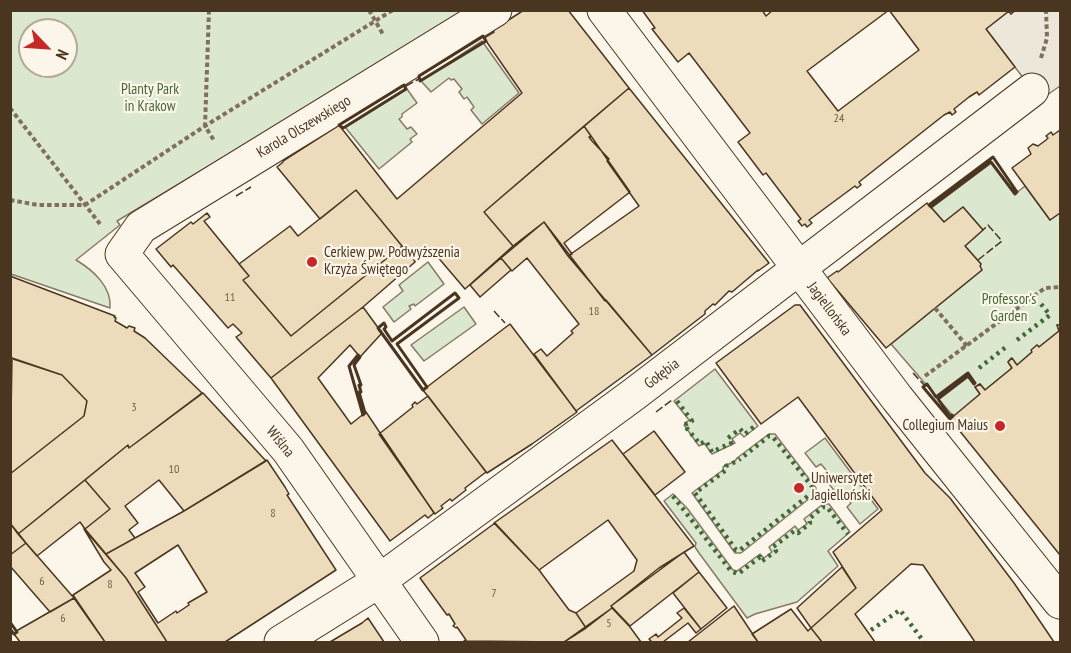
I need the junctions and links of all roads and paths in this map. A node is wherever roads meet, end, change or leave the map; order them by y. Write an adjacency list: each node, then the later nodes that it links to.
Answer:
1 (208, 10): 11 (path)
2 (369, 10): 7 (path)
3 (393, 10): 7 (path)
4 (495, 10): 15 (street, Karola Olszewskiego)
5 (604, 10): 16 (street, Jagiellońska)
6 (1046, 10): 9 (path)
7 (376, 21): 8 (path); 11 (path)
8 (385, 36)
9 (1032, 90): 16 (street, Gołębia)
10 (10, 108): 14 (path)
11 (205, 126): 12 (path); 14 (path)
12 (218, 148)
13 (10, 200): 14 (path)
14 (85, 205)
15 (122, 254): 21 (street, Wiślna)
16 (799, 270): 20 (street, Jagiellońska); 21 (street, Gołębia)
17 (1060, 287): 19 (path)
18 (935, 308): 19 (path)
19 (967, 346): 20 (path)
20 (897, 398): 22 (street, Jagiellońska)
21 (379, 580): 23 (street, Gołębia); 24 (street, Wiślna)
22 (1060, 602)
23 (281, 642)
24 (422, 642)

